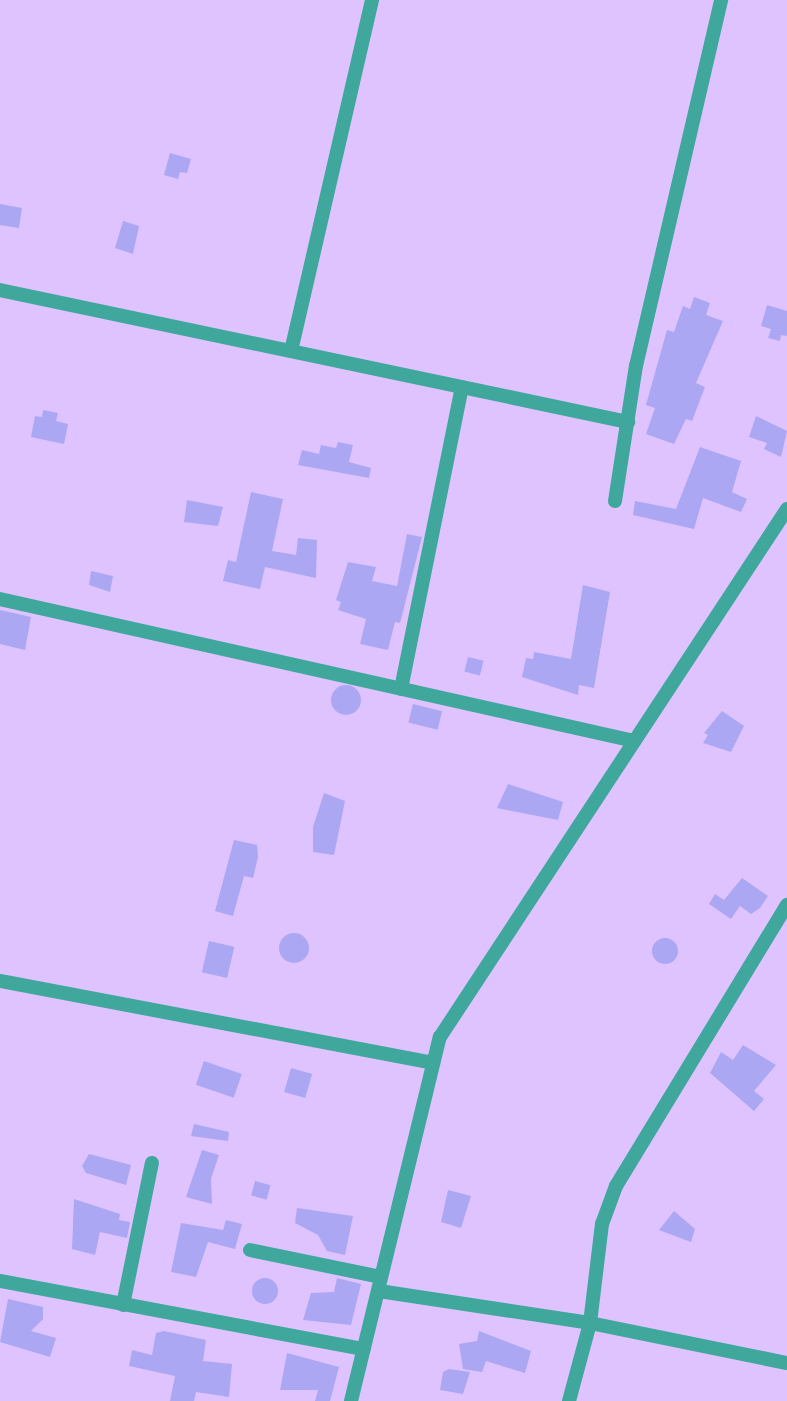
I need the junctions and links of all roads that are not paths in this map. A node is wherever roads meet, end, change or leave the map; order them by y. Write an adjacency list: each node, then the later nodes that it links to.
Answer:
1 (372, 0): 4 (street)
2 (721, 0): 6 (street)
3 (0, 290): 4 (street)
4 (291, 351): 5 (street)
5 (462, 387): 6 (street); 10 (street)
6 (628, 422): 7 (street)
7 (615, 501)
8 (787, 509): 11 (street)
9 (0, 599): 10 (street)
10 (401, 689): 11 (street)
11 (634, 741): 14 (street)
12 (787, 905): 20 (street)
13 (0, 981): 14 (street)
14 (430, 1062): 18 (street)
15 (152, 1163): 19 (street)
16 (250, 1250): 18 (street)
17 (0, 1282): 19 (street)
18 (379, 1284): 20 (street); 21 (street)
19 (123, 1305): 21 (street)
20 (590, 1323): 22 (street); 24 (street)
21 (364, 1349): 23 (street)
22 (787, 1363)
23 (351, 1401)
24 (569, 1401)

